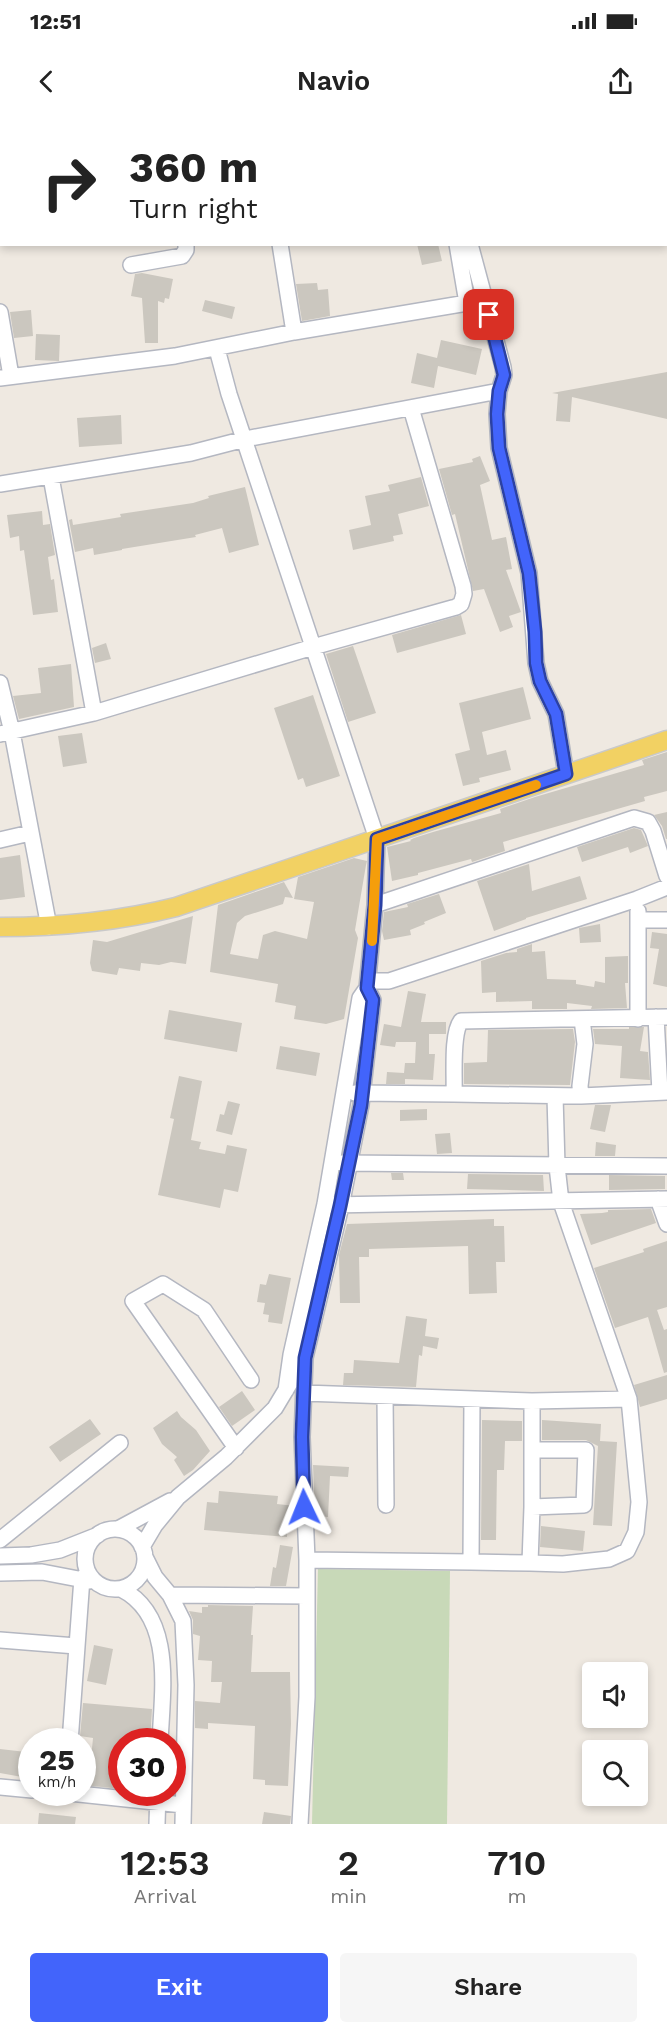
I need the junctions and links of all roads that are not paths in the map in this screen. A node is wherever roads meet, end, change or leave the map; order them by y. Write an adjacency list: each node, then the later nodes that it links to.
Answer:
1 (186, 246): 5 (street)
2 (280, 246): 9 (street)
3 (457, 246): 7 (street)
4 (471, 246): 6 (street)
5 (131, 265)
6 (485, 300): 7 (street); 12 (street)
7 (466, 303): 9 (street)
8 (0, 312): 11 (street)
9 (294, 332): 10 (street)
10 (217, 349): 11 (street); 14 (street)
11 (5, 377)
12 (499, 391): 13 (street); 22 (street)
13 (411, 408): 14 (street); 17 (street)
14 (245, 439): 15 (street); 17 (street)
15 (51, 477): 16 (street); 19 (street)
16 (0, 484)
17 (314, 647): 19 (street); 24 (street)
18 (0, 683): 20 (street)
19 (94, 713): 20 (street)
20 (6, 733): 23 (street)
21 (667, 740): 22 (main road)
22 (566, 774): 24 (main road)
23 (30, 833): 25 (street); 33 (street)
24 (377, 839): 29 (street); 33 (main road)
25 (0, 840)
26 (667, 876): 29 (street)
27 (667, 887): 28 (street)
28 (637, 899): 30 (street); 34 (street)
29 (375, 905): 34 (street)
30 (638, 920): 31 (street); 37 (street)
31 (667, 920)
32 (0, 927): 33 (main road)
33 (50, 927)
34 (368, 984): 39 (street); 40 (street)
35 (662, 1017): 37 (street); 38 (street)
36 (582, 1019): 37 (street); 41 (street); 43 (street)
37 (638, 1019)
38 (663, 1092): 43 (street)
39 (346, 1093): 40 (street); 44 (street)
40 (362, 1093): 41 (street); 45 (street)
41 (454, 1095): 42 (street)
42 (555, 1096): 43 (street); 46 (street)
43 (581, 1096)
44 (333, 1162): 45 (street); 50 (street)
45 (350, 1163): 46 (street); 50 (street)
46 (556, 1166): 47 (street); 49 (street)
47 (667, 1166)
48 (662, 1199): 49 (street); 51 (street)
49 (561, 1202): 50 (street); 58 (street)
50 (333, 1205): 52 (street); 54 (street)
51 (667, 1224)
52 (305, 1358): 54 (street); 55 (street)
53 (251, 1380): 61 (street)
54 (286, 1390): 61 (street)
55 (304, 1393): 56 (street); 71 (street)
56 (385, 1396): 57 (street); 64 (street)
57 (472, 1399): 59 (street); 72 (street)
58 (629, 1399): 59 (street); 73 (street)
59 (532, 1401): 62 (street)
60 (120, 1443): 68 (street)
61 (236, 1448): 63 (street)
62 (532, 1450): 65 (street); 65 (street)
63 (178, 1497): 66 (street); 69 (street)
64 (386, 1505)
65 (532, 1507): 73 (street)
66 (118, 1529): 67 (street); 69 (street)
67 (98, 1535): 70 (street); 76 (street)
68 (0, 1540)
69 (144, 1552): 77 (street); 78 (street)
70 (0, 1556)
71 (307, 1560): 72 (street); 79 (street)
72 (471, 1562): 73 (street)
73 (530, 1563)
74 (0, 1573): 75 (street)
75 (82, 1578): 76 (street); 81 (street)
76 (98, 1584): 77 (street)
77 (121, 1588): 83 (street)
78 (170, 1595): 79 (street); 84 (street)
79 (307, 1596): 91 (street)
80 (0, 1640): 81 (street)
81 (76, 1646): 82 (street)
82 (71, 1728)
83 (160, 1728)
84 (185, 1728)
85 (0, 1787): 86 (street)
86 (18, 1789)
87 (158, 1806): 89 (street)
88 (183, 1806): 90 (street)
89 (157, 1824)
90 (183, 1824)
91 (300, 1824)

